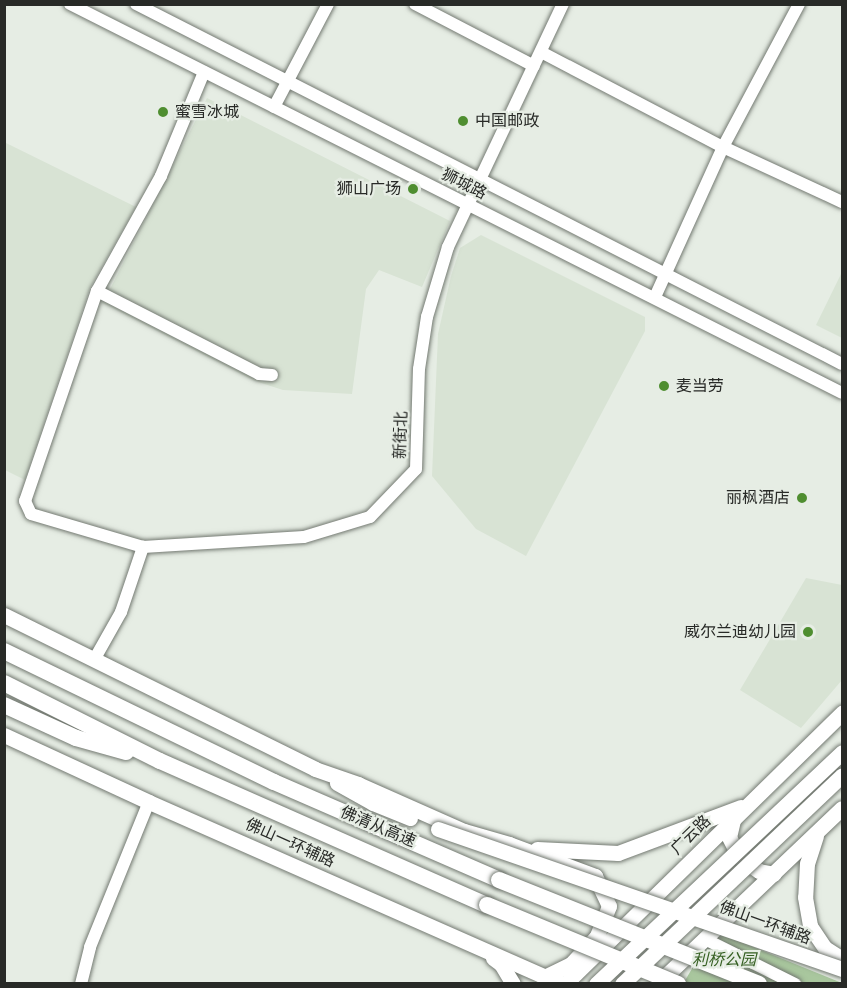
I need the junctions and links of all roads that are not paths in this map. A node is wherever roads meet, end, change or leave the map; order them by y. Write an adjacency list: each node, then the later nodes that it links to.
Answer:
1 (70, 4): 9 (street, 狮城路)
2 (136, 4): 10 (street, 狮城路)
3 (328, 4): 10 (street)
4 (415, 4): 8 (street)
5 (563, 4): 7 (street, 新街北)
6 (799, 4): 12 (street)
7 (541, 52): 8 (street, 新街北); 12 (street)
8 (534, 66): 13 (street, 新街北)
9 (204, 72): 11 (street, 狮城路); 17 (street)
10 (287, 82): 11 (street); 13 (street, 狮城路)
11 (274, 107): 15 (street, 狮城路)
12 (723, 147): 14 (street); 16 (street)
13 (480, 180): 15 (street, 新街北); 16 (street, 狮城路)
14 (843, 202)
15 (467, 204): 18 (street, 狮城路); 22 (street, 新街北)
16 (665, 274): 18 (street); 19 (street, 狮城路)
17 (97, 291): 20 (street); 22 (street, 新街北)
18 (655, 297): 21 (street, 狮城路)
19 (843, 364)
20 (272, 375)
21 (843, 393)
22 (143, 547): 25 (street)
23 (4, 615): 25 (main road)
24 (4, 651): 53 (highway, 佛清从高速, bridge)
25 (94, 660): 32 (main road)
26 (4, 682): 31 (highway, 佛清从高速)
27 (4, 705): 31 (highway)
28 (843, 713): 35 (main road, 广云路)
29 (4, 735): 34 (main road, 佛山一环辅路)
30 (843, 752): 49 (main road, bridge)
31 (160, 761): 52 (highway, 佛清从高速, bridge)
32 (315, 769): 39 (main road); 44 (main road, 佛山一环辅路, bridge)
33 (843, 774): 50 (main road, bridge)
34 (149, 802): 42 (main road, 佛山一环辅路); 46 (street)
35 (752, 802): 37 (main road, 广云路); 39 (main road)
36 (843, 808): 38 (main road)
37 (733, 820): 40 (main road); 48 (main road, 广云路)
38 (817, 833): 40 (main road); 43 (main road)
39 (509, 844): 45 (main road)
40 (774, 874): 41 (main road)
41 (705, 939): 51 (main road); 54 (street)
42 (475, 946): 45 (main road, 佛山一环辅路); 47 (main road)
43 (838, 956)
44 (843, 969)
45 (546, 976): 48 (main road, 佛山一环辅路)
46 (81, 984)
47 (513, 984)
48 (563, 984)
49 (596, 984)
50 (622, 984)
51 (657, 984)
52 (678, 984)
53 (759, 984)
54 (795, 984)

